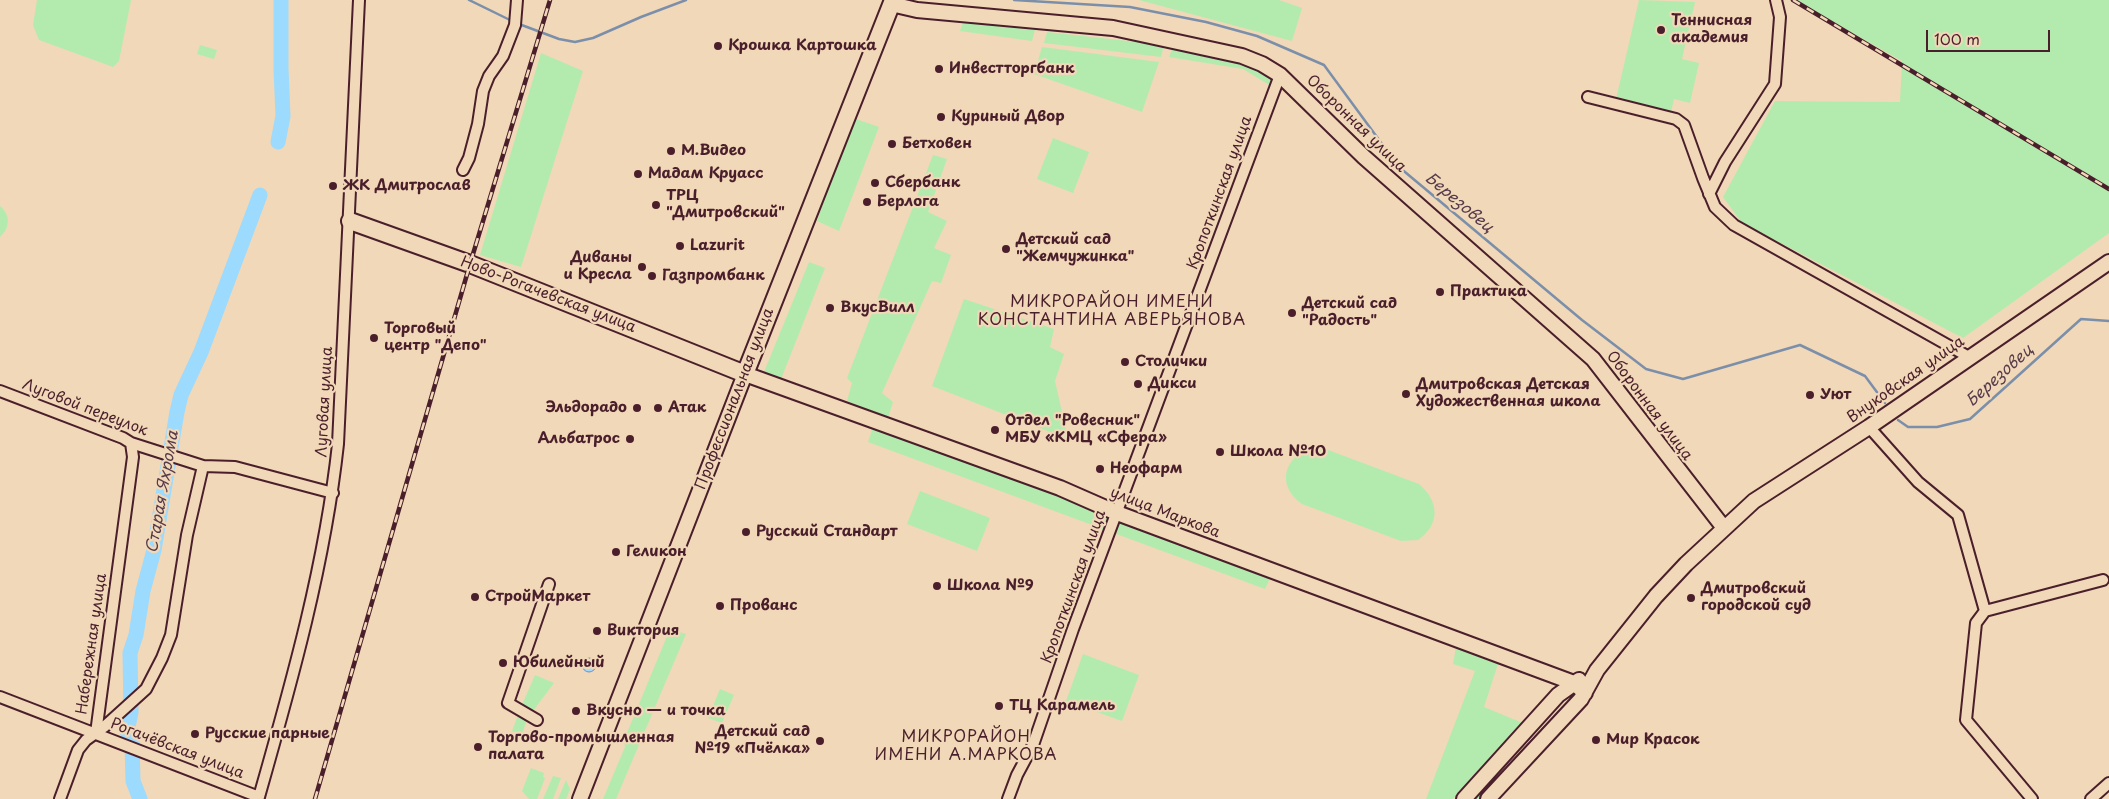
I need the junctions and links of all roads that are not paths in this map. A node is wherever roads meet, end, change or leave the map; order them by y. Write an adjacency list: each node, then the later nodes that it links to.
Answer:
1 (359, 0): 9 (street, Луговая улица)
2 (517, 0): 7 (street)
3 (1776, 0): 8 (street)
4 (892, 2): 5 (street, Оборонная улица); 14 (main road, Профессиональная улица)
5 (1280, 75): 20 (street, Кропоткинская улица); 21 (street, Оборонная улица)
6 (1588, 97): 8 (street)
7 (463, 170)
8 (1709, 194): 13 (street)
9 (350, 221): 14 (main road, Ново-Рогачевская улица); 19 (street, Луговая улица)
10 (2109, 262): 12 (street, Внуковская улица)
11 (2109, 274): 12 (street)
12 (2083, 280): 13 (street, Внуковская улица)
13 (1969, 357): 16 (street, Внуковская улица)
14 (745, 374): 20 (street, улица Маркова); 36 (street, Профессиональная улица)
15 (0, 391): 17 (street, Луговой переулок)
16 (1869, 427): 21 (street, Внуковская улица); 24 (street)
17 (131, 443): 18 (street, Луговой переулок); 30 (street, Набережная улица)
18 (203, 466): 19 (street, Луговой переулок); 30 (street, Набережная улица)
19 (332, 494): 34 (street, Луговая улица)
20 (1117, 513): 26 (street, улица Маркова); 37 (street, Кропоткинская улица)
21 (1724, 528): 25 (street, Внуковская улица)
22 (2103, 580): 24 (street)
23 (549, 584): 29 (street)
24 (1985, 611): 40 (street)
25 (1597, 670): 26 (street); 27 (street)
26 (1574, 683): 27 (street); 31 (street)
27 (1585, 693): 33 (street)
28 (0, 697): 30 (street, Рогачёвская улица)
29 (537, 720)
30 (96, 733): 34 (street, Рогачёвская улица); 35 (street)
31 (1489, 772): 33 (street); 38 (street)
32 (2109, 783): 41 (street)
33 (1502, 784): 39 (street)
34 (259, 797)
35 (60, 799)
36 (580, 799)
37 (1008, 799)
38 (1464, 799)
39 (1488, 799)
40 (2032, 799)
41 (2091, 799)

